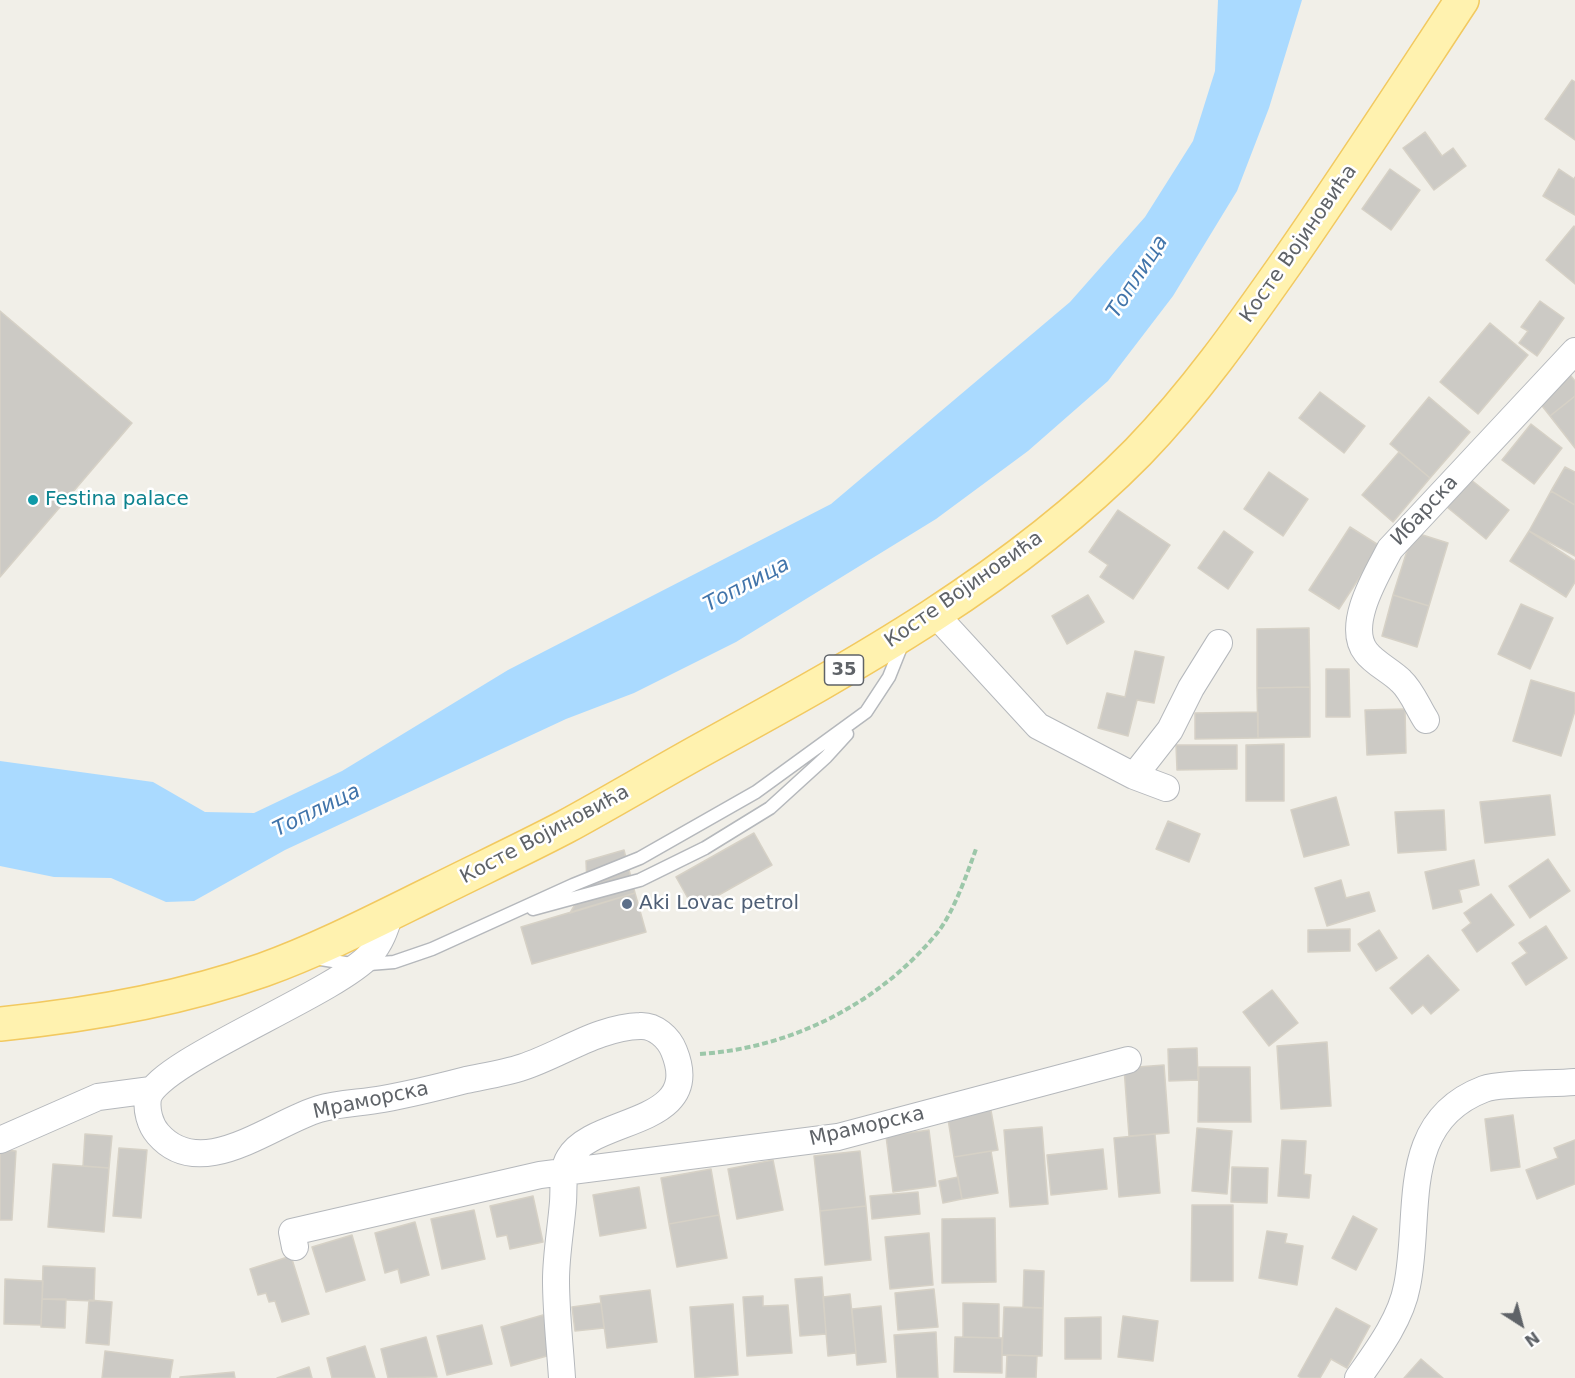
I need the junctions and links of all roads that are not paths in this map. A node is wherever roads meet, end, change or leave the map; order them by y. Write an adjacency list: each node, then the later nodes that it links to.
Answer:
1 (1462, 0): 3 (main road, Косте Војиновића / 35)
2 (1575, 351): 7 (street, Ибарска)
3 (935, 614): 4 (main road, Косте Војиновића / 35); 8 (street)
4 (907, 632): 6 (lane); 10 (main road, Косте Војиновића / 35)
5 (1219, 643): 8 (street)
6 (866, 712): 11 (lane); 11 (lane)
7 (1426, 720)
8 (1134, 776): 9 (street)
9 (1166, 788)
10 (390, 914): 12 (main road, Косте Војиновића / 35); 13 (street)
11 (506, 915): 13 (lane)
12 (299, 956): 13 (lane); 14 (main road, Косте Војиновића / 35)
13 (357, 965): 17 (street)
14 (0, 1024)
15 (1128, 1060): 19 (street, Мраморска)
16 (1575, 1082): 22 (street)
17 (151, 1090): 18 (street); 19 (street, Мраморска)
18 (0, 1140)
19 (565, 1171): 20 (street, Мраморска); 21 (street)
20 (295, 1247)
21 (562, 1378)
22 (1358, 1378)

